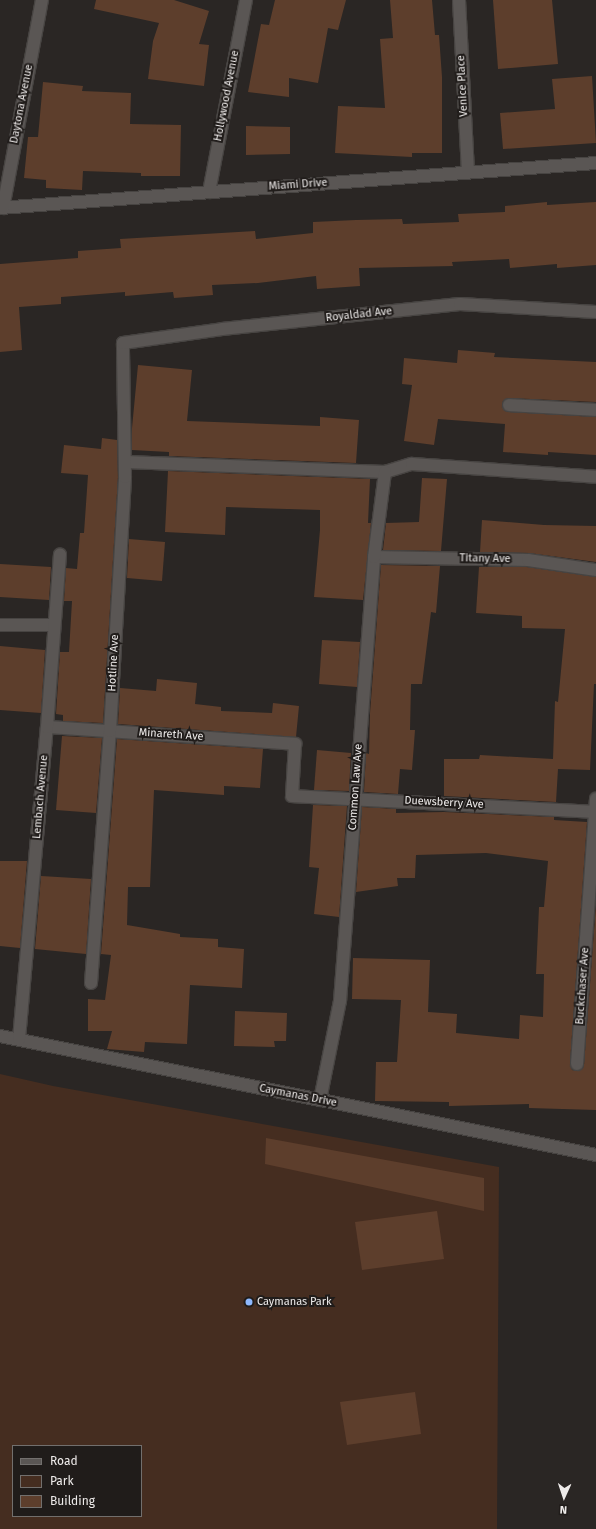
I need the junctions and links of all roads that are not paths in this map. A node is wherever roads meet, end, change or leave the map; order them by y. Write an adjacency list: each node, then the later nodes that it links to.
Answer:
1 (42, 0): 7 (street, Daytona Avenue)
2 (246, 0): 6 (street, Hollywood Avenue)
3 (459, 0): 5 (street, Venice Place)
4 (596, 163): 5 (street, Miami Drive)
5 (468, 172): 6 (street, Miami Drive)
6 (208, 192): 7 (street, Miami Drive)
7 (1, 208)
8 (596, 312): 9 (street, Royaldad Ave)
9 (123, 342): 12 (street, Hotline Ave)
10 (509, 405): 11 (street)
11 (596, 410)
12 (126, 462): 13 (street); 21 (street, Hotline Ave)
13 (385, 472): 14 (street); 16 (street, Common Law Ave)
14 (596, 477)
15 (60, 554): 19 (street, Lembach Avenue)
16 (374, 557): 17 (street, Titany Ave); 23 (street, Common Law Ave)
17 (596, 570)
18 (0, 625): 19 (street)
19 (54, 625): 20 (street, Lembach Avenue)
20 (47, 727): 21 (street, Minareth Ave); 28 (street, Lembach Avenue)
21 (110, 731): 22 (street, Minareth Ave); 26 (street, Hotline Ave)
22 (292, 796): 23 (street, Duewsberry Ave)
23 (356, 798): 25 (street, Duewsberry Ave); 30 (street, Common Law Ave)
24 (596, 799): 25 (street, Buckchaser Ave)
25 (596, 812): 29 (street, Buckchaser Ave)
26 (91, 983)
27 (0, 1036): 28 (street, Caymanas Drive)
28 (19, 1039): 30 (street, Caymanas Drive)
29 (577, 1064)
30 (320, 1100): 31 (street, Caymanas Drive)
31 (596, 1155)

